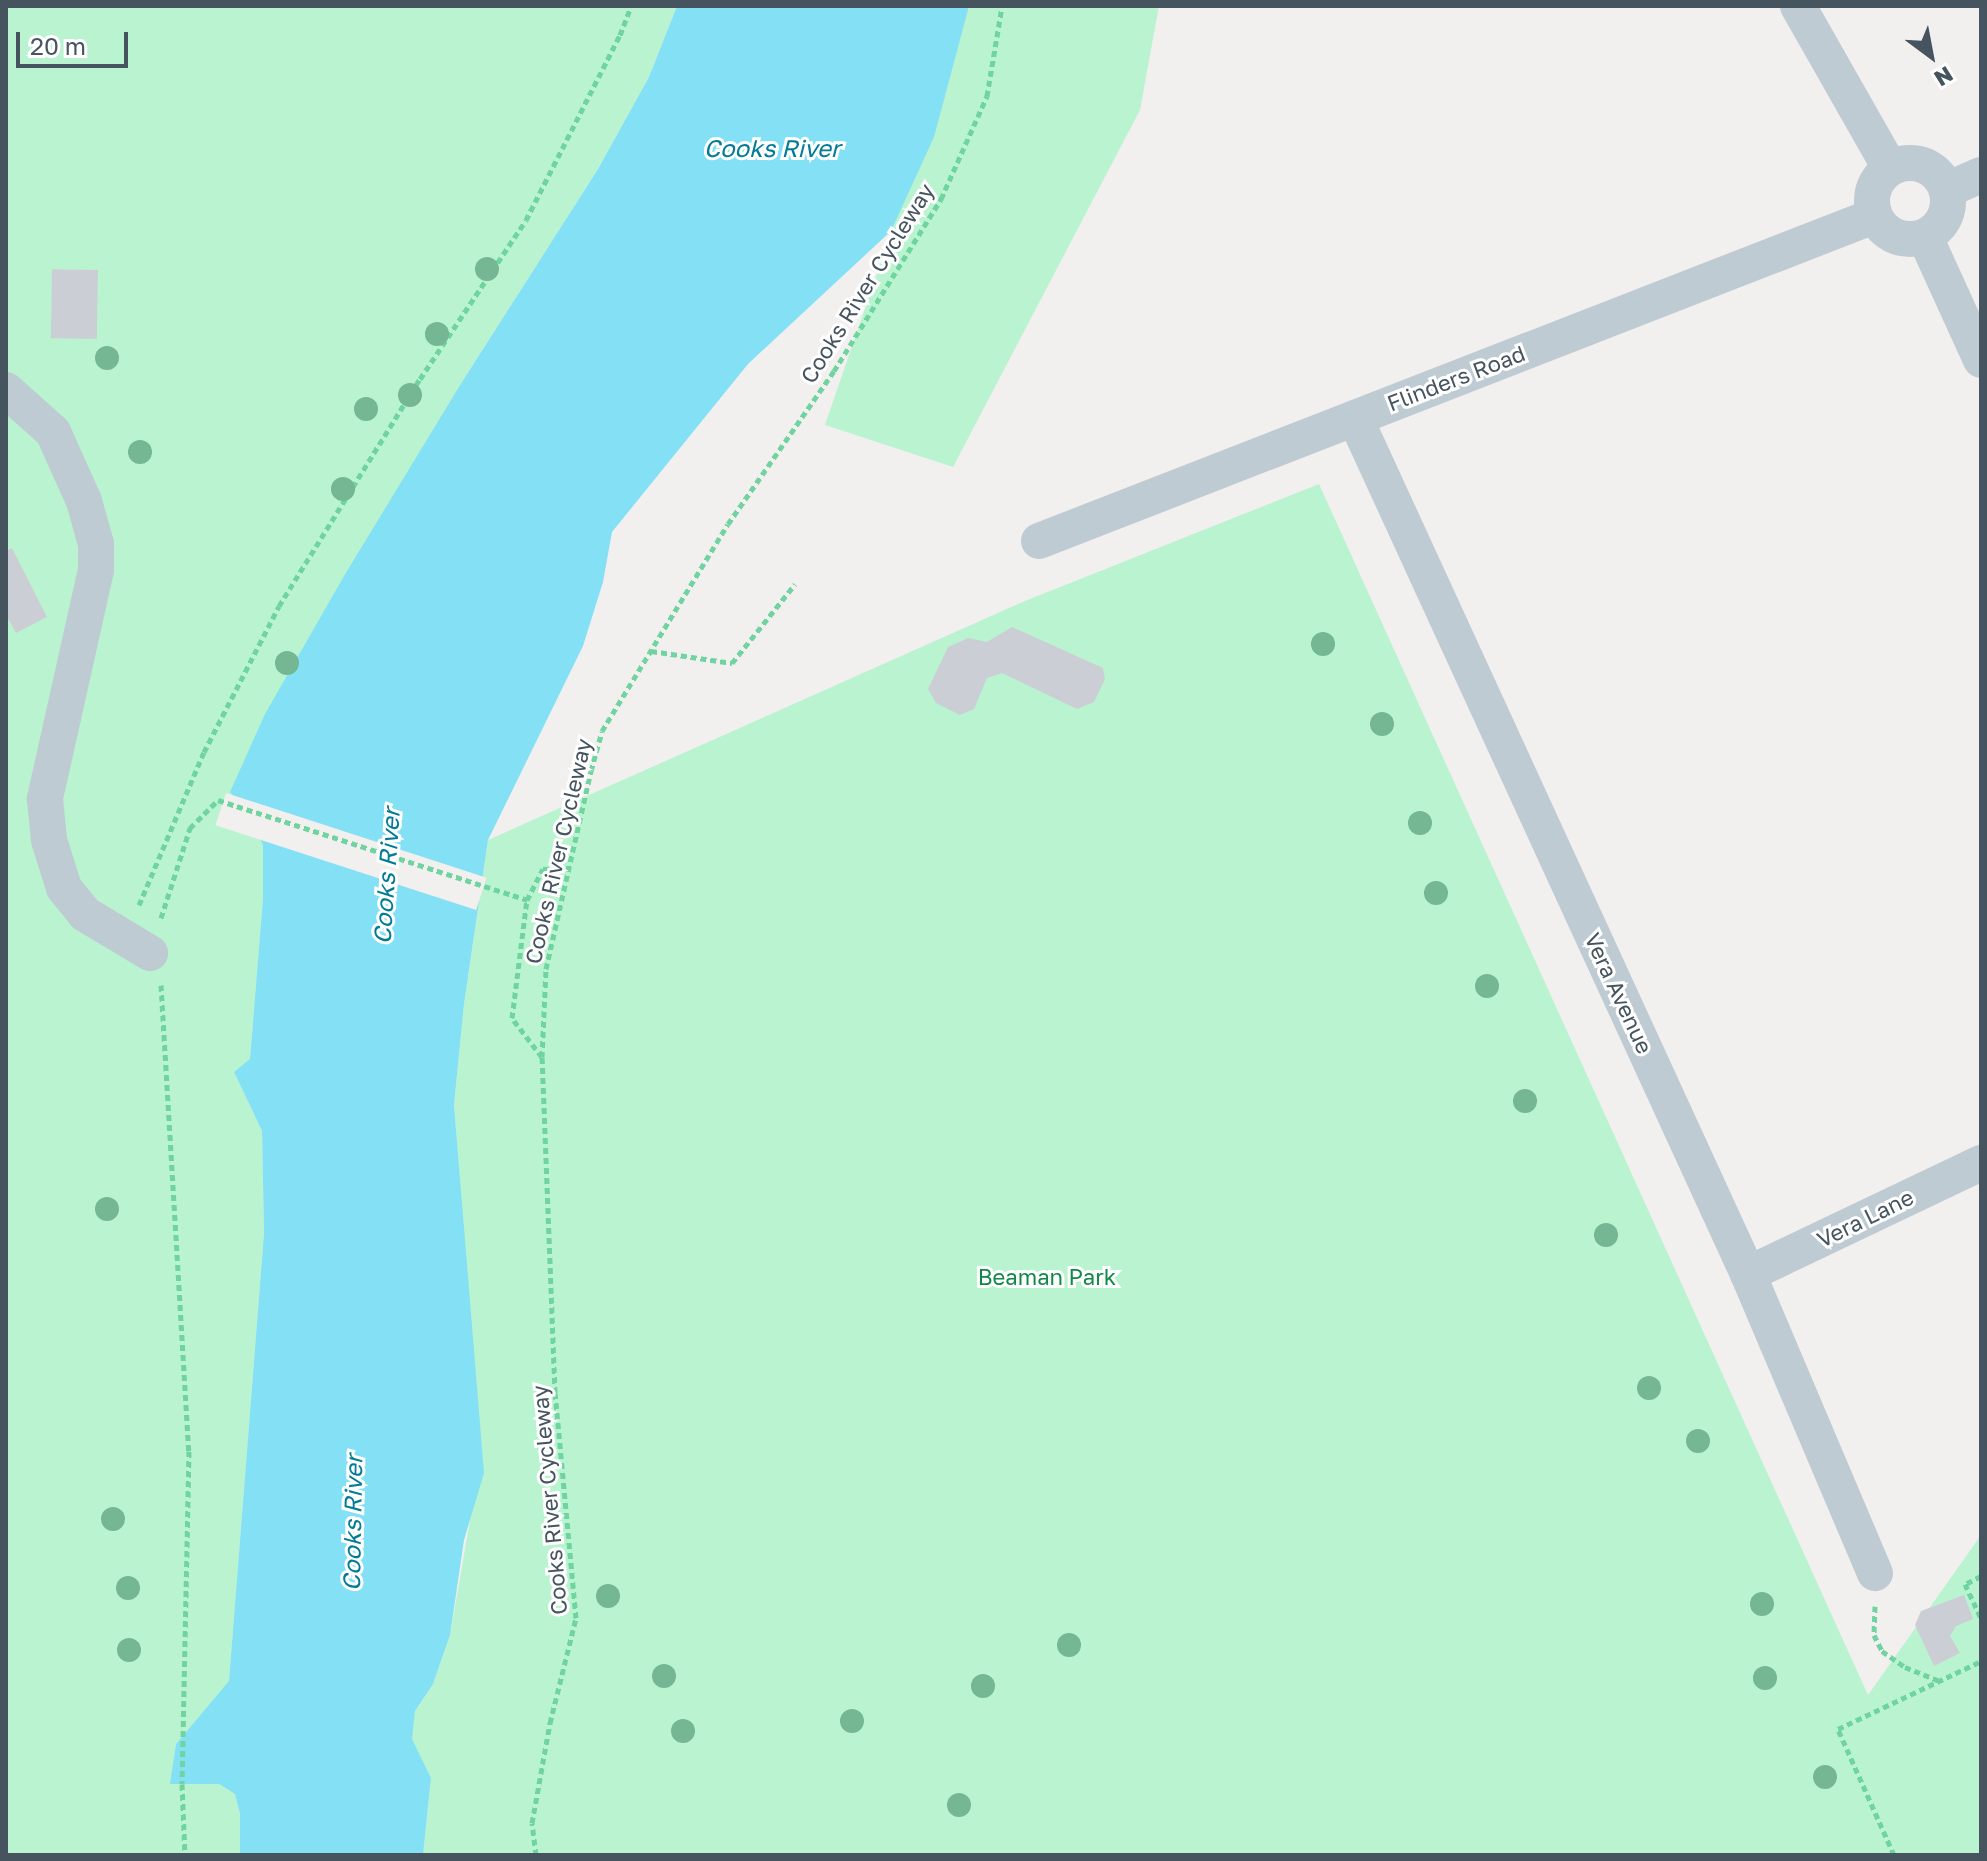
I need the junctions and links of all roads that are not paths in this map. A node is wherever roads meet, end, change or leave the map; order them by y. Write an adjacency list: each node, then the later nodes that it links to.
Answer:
1 (1798, 6): 2 (street)
2 (1890, 168): 4 (street); 5 (street)
3 (1981, 175): 4 (street)
4 (1947, 190): 6 (street)
5 (1874, 216): 6 (street); 9 (street, Flinders Road)
6 (1925, 237): 7 (street)
7 (1981, 360)
8 (6, 390): 11 (street)
9 (1355, 418): 10 (street, Flinders Road); 13 (street, Vera Avenue)
10 (1039, 541)
11 (138, 946)
12 (1981, 1163): 13 (street, Vera Lane)
13 (1748, 1274): 14 (street, Vera Avenue)
14 (1875, 1573)

